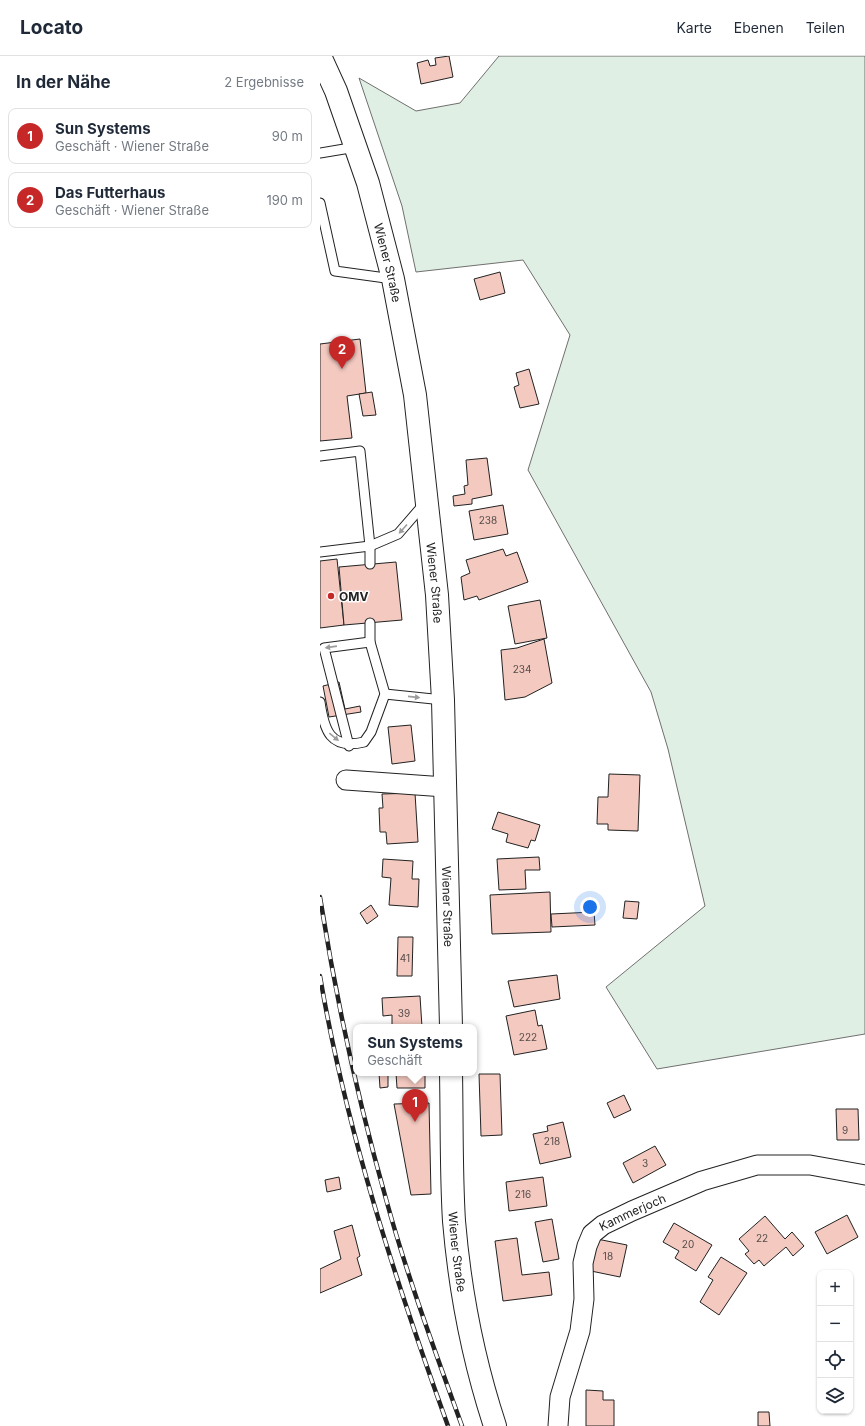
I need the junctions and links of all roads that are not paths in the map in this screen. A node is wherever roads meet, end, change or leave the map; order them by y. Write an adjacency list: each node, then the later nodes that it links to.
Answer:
1 (320, 56): 2 (main road, Wiener Straße)
2 (357, 147): 3 (lane); 5 (main road, Wiener Straße)
3 (320, 154)
4 (320, 203): 5 (lane)
5 (392, 280): 7 (main road, Wiener Straße)
6 (320, 456): 8 (lane)
7 (426, 502): 8 (lane, one-way to 8); 14 (main road, Wiener Straße)
8 (370, 546): 9 (lane); 10 (lane)
9 (320, 552)
10 (370, 564)
11 (370, 623): 12 (lane)
12 (370, 642): 13 (lane); 16 (lane, one-way to 16)
13 (385, 694): 14 (lane, one-way to 14); 16 (lane)
14 (442, 700): 18 (main road, Wiener Straße)
15 (320, 702): 16 (lane, one-way to 16)
16 (349, 746)
17 (346, 780): 18 (street)
18 (445, 787): 19 (main road, Wiener Straße)
19 (450, 1024)
20 (452, 1076): 22 (main road, Wiener Straße)
21 (865, 1175): 23 (street, Kammerjoch)
22 (495, 1426)
23 (558, 1426)

